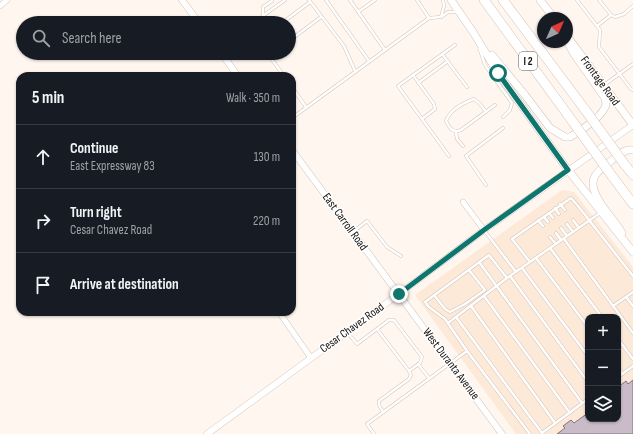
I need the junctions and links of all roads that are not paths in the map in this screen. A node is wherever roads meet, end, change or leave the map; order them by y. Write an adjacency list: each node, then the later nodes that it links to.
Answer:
1 (7, 0): 17 (street)
2 (182, 0): 23 (street)
3 (285, 0): 24 (lane)
4 (326, 0): 39 (lane)
5 (350, 0): 19 (lane)
6 (375, 0): 19 (lane)
7 (417, 0): 28 (lane)
8 (442, 0): 27 (lane)
9 (452, 0): 21 (main road)
10 (484, 0): 72 (highway, I 2, bridge)
11 (503, 0): 68 (highway, I 2, bridge)
12 (540, 0): 20 (main road)
13 (577, 0): 29 (lane)
14 (599, 0): 22 (lane)
15 (272, 1): 24 (lane)
16 (310, 1): 25 (lane); 26 (lane)
17 (0, 6)
18 (633, 6): 22 (lane)
19 (358, 12): 35 (lane)
20 (549, 12)
21 (461, 13): 27 (lane); 30 (main road)
22 (611, 15): 29 (lane)
23 (194, 16)
24 (263, 16)
25 (291, 16)
26 (321, 17): 31 (lane); 43 (lane)
27 (441, 17): 28 (lane)
28 (430, 18): 35 (lane)
29 (597, 26): 47 (lane)
30 (473, 32): 34 (main road); 58 (lane); 67 (main road)
31 (296, 36)
32 (573, 44): 51 (main road, Frontage Road)
33 (455, 45): 36 (lane)
34 (571, 48)
35 (385, 50): 39 (lane)
36 (442, 54): 40 (lane); 48 (lane)
37 (226, 60): 45 (street)
38 (272, 60): 46 (lane)
39 (369, 61): 43 (lane)
40 (448, 61): 49 (lane); 50 (lane)
41 (633, 64): 42 (lane)
42 (630, 67): 44 (lane); 47 (lane)
43 (355, 71): 55 (lane)
44 (633, 71)
45 (235, 72)
46 (281, 72)
47 (620, 74): 51 (lane); 52 (lane)
48 (413, 75): 49 (lane); 59 (lane)
49 (418, 82): 59 (lane)
50 (467, 86)
51 (604, 86): 60 (main road, Frontage Road)
52 (633, 90)
53 (296, 93): 55 (lane)
54 (495, 105): 56 (lane)
55 (306, 107): 57 (lane)
56 (486, 112): 62 (lane); 62 (lane)
57 (296, 115)
58 (503, 117)
59 (422, 119): 66 (lane)
60 (633, 125): 67 (street, Cesar Chavez Road)
61 (503, 128): 69 (lane)
62 (456, 132): 63 (lane)
63 (463, 146)
64 (633, 150): 97 (main road)
65 (296, 155): 89 (street, East Carroll Road)
66 (449, 156)
67 (568, 170): 75 (main road); 88 (street, Cesar Chavez Road)
68 (633, 175)
69 (486, 185)
70 (463, 202): 88 (street)
71 (560, 204): 73 (lane); 74 (lane); 82 (lane)
72 (633, 204)
73 (555, 208): 76 (lane); 77 (lane)
74 (565, 210)
75 (602, 212): 82 (lane); 97 (main road)
76 (549, 213): 78 (lane); 79 (lane)
77 (559, 214)
78 (544, 216): 80 (lane); 83 (lane)
79 (553, 218)
80 (538, 220): 85 (lane); 101 (lane)
81 (573, 220): 87 (lane)
82 (589, 220): 87 (lane); 105 (lane)
83 (548, 222)
84 (567, 224): 90 (lane)
85 (542, 226)
86 (561, 228): 93 (lane)
87 (579, 228): 90 (lane)
88 (484, 230): 104 (lane); 110 (street, Cesar Chavez Road)
89 (353, 232): 98 (lane); 110 (street, East Carroll Road)
90 (573, 232): 93 (lane)
91 (556, 233): 94 (lane)
92 (550, 236): 95 (lane)
93 (567, 236): 94 (lane)
94 (562, 240): 95 (lane); 116 (lane)
95 (556, 244): 96 (lane)
96 (550, 248): 99 (lane); 118 (lane)
97 (633, 252)
98 (401, 256)
99 (536, 258): 101 (lane); 122 (lane)
100 (479, 262): 103 (lane); 106 (lane); 107 (lane)
101 (530, 262): 102 (lane)
102 (522, 268): 104 (lane); 128 (lane)
103 (469, 270): 108 (lane); 112 (lane)
104 (516, 272): 106 (lane)
105 (633, 276)
106 (508, 277): 107 (lane); 138 (lane)
107 (497, 287): 111 (lane); 140 (lane)
108 (485, 290): 111 (lane); 112 (lane)
109 (633, 292): 114 (lane)
110 (399, 294): 124 (street, Cesar Chavez Road); 131 (street, West Duranta Avenue)
111 (488, 294): 113 (lane)
112 (434, 295): 121 (lane)
113 (484, 296): 115 (lane); 142 (lane)
114 (626, 297): 116 (lane); 117 (lane)
115 (471, 306): 120 (lane); 143 (lane)
116 (613, 306): 125 (lane)
117 (633, 306)
118 (600, 314)
119 (282, 316): 129 (street)
120 (456, 317): 121 (lane); 148 (lane)
121 (448, 323): 127 (lane)
122 (585, 324)
123 (377, 329): 124 (lane); 132 (lane); 134 (lane)
124 (347, 332): 129 (street, Cesar Chavez Road)
125 (633, 332)
126 (621, 343): 130 (lane)
127 (467, 351): 131 (lane); 147 (lane)
128 (585, 352)
129 (311, 358): 144 (street, Cesar Chavez Road)
130 (633, 359)
131 (450, 363): 137 (lane); 146 (street, West Duranta Avenue)
132 (418, 364): 134 (lane); 137 (lane)
133 (633, 366): 136 (lane)
134 (408, 371): 141 (lane)
135 (621, 372): 136 (lane)
136 (623, 374)
137 (429, 378): 141 (lane)
138 (585, 378)
139 (585, 401): 140 (lane)
140 (582, 403): 142 (lane)
141 (383, 412): 145 (lane)
142 (570, 413): 143 (lane)
143 (556, 423): 148 (lane)
144 (211, 433)
145 (374, 434)
146 (502, 434)
147 (530, 434)
148 (541, 434)

